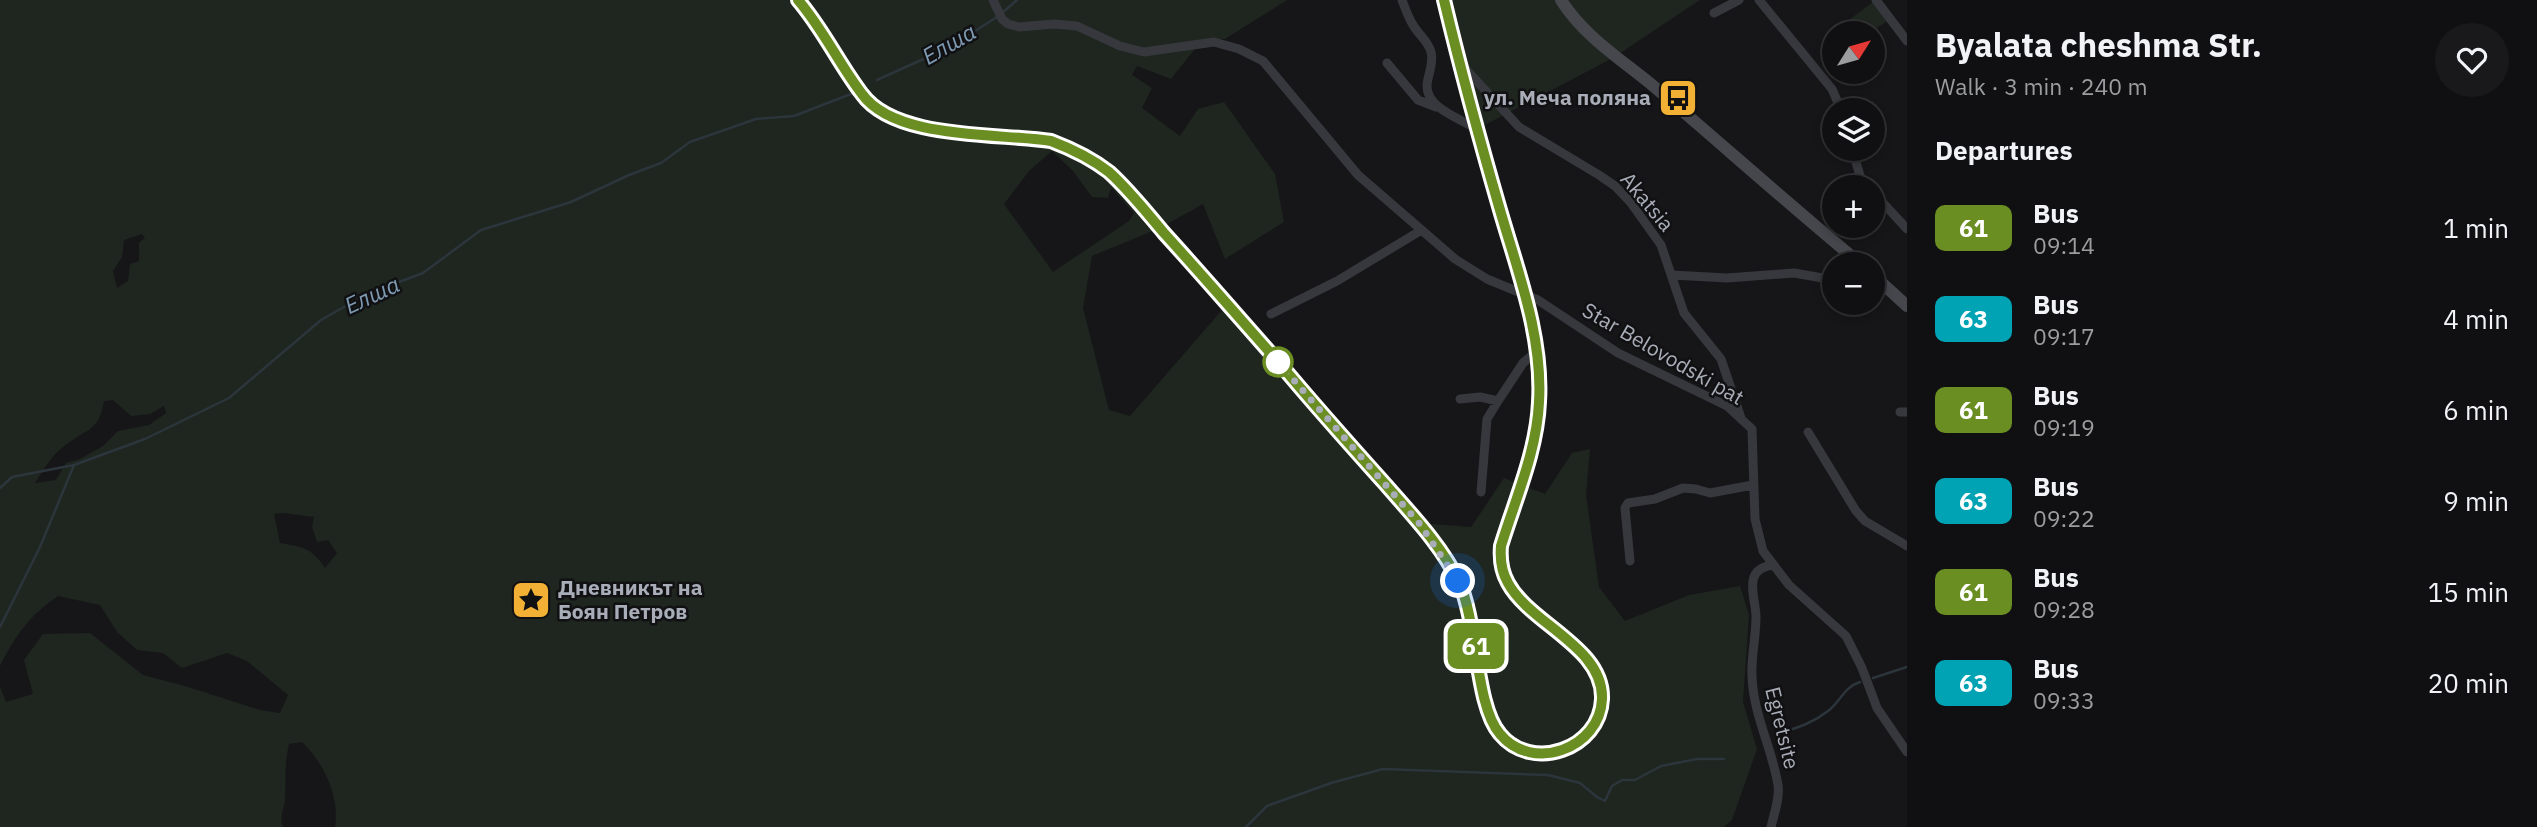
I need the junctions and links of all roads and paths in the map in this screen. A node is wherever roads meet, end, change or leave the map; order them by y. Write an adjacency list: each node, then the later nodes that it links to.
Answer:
1 (798, 0): 26 (street)
2 (993, 0): 18 (street, Star Belovodski pat)
3 (1402, 0): 14 (street)
4 (1443, 0): 11 (street)
5 (1561, 0): 19 (street)
6 (1739, 0): 9 (street)
7 (1759, 0): 13 (street)
8 (1876, 0): 10 (street)
9 (1714, 13)
10 (1907, 41)
11 (1458, 61): 15 (street); 20 (street, Akatsia)
12 (1387, 63): 14 (street)
13 (1836, 98)
14 (1436, 107): 15 (street)
15 (1477, 129): 23 (street)
16 (1885, 205): 17 (street)
17 (1907, 229)
18 (1420, 231): 23 (street, Star Belovodski pat); 25 (street)
19 (1847, 252)
20 (1672, 275): 21 (street); 29 (street, Akatsia)
21 (1822, 278)
22 (1885, 286): 24 (street)
23 (1524, 295): 26 (street); 29 (street, Star Belovodski pat)
24 (1907, 306)
25 (1271, 314)
26 (1537, 351): 28 (street)
27 (1460, 399): 28 (street)
28 (1498, 401): 32 (street)
29 (1741, 418): 31 (street, Star Belovodski pat)
30 (1808, 432): 33 (street)
31 (1753, 485): 34 (street); 35 (street, Star Belovodski pat)
32 (1480, 492)
33 (1907, 547)
34 (1630, 561)
35 (1773, 565): 36 (street, Star Belovodski pat); 37 (street, Egretsite)
36 (1907, 752)
37 (1771, 827)

